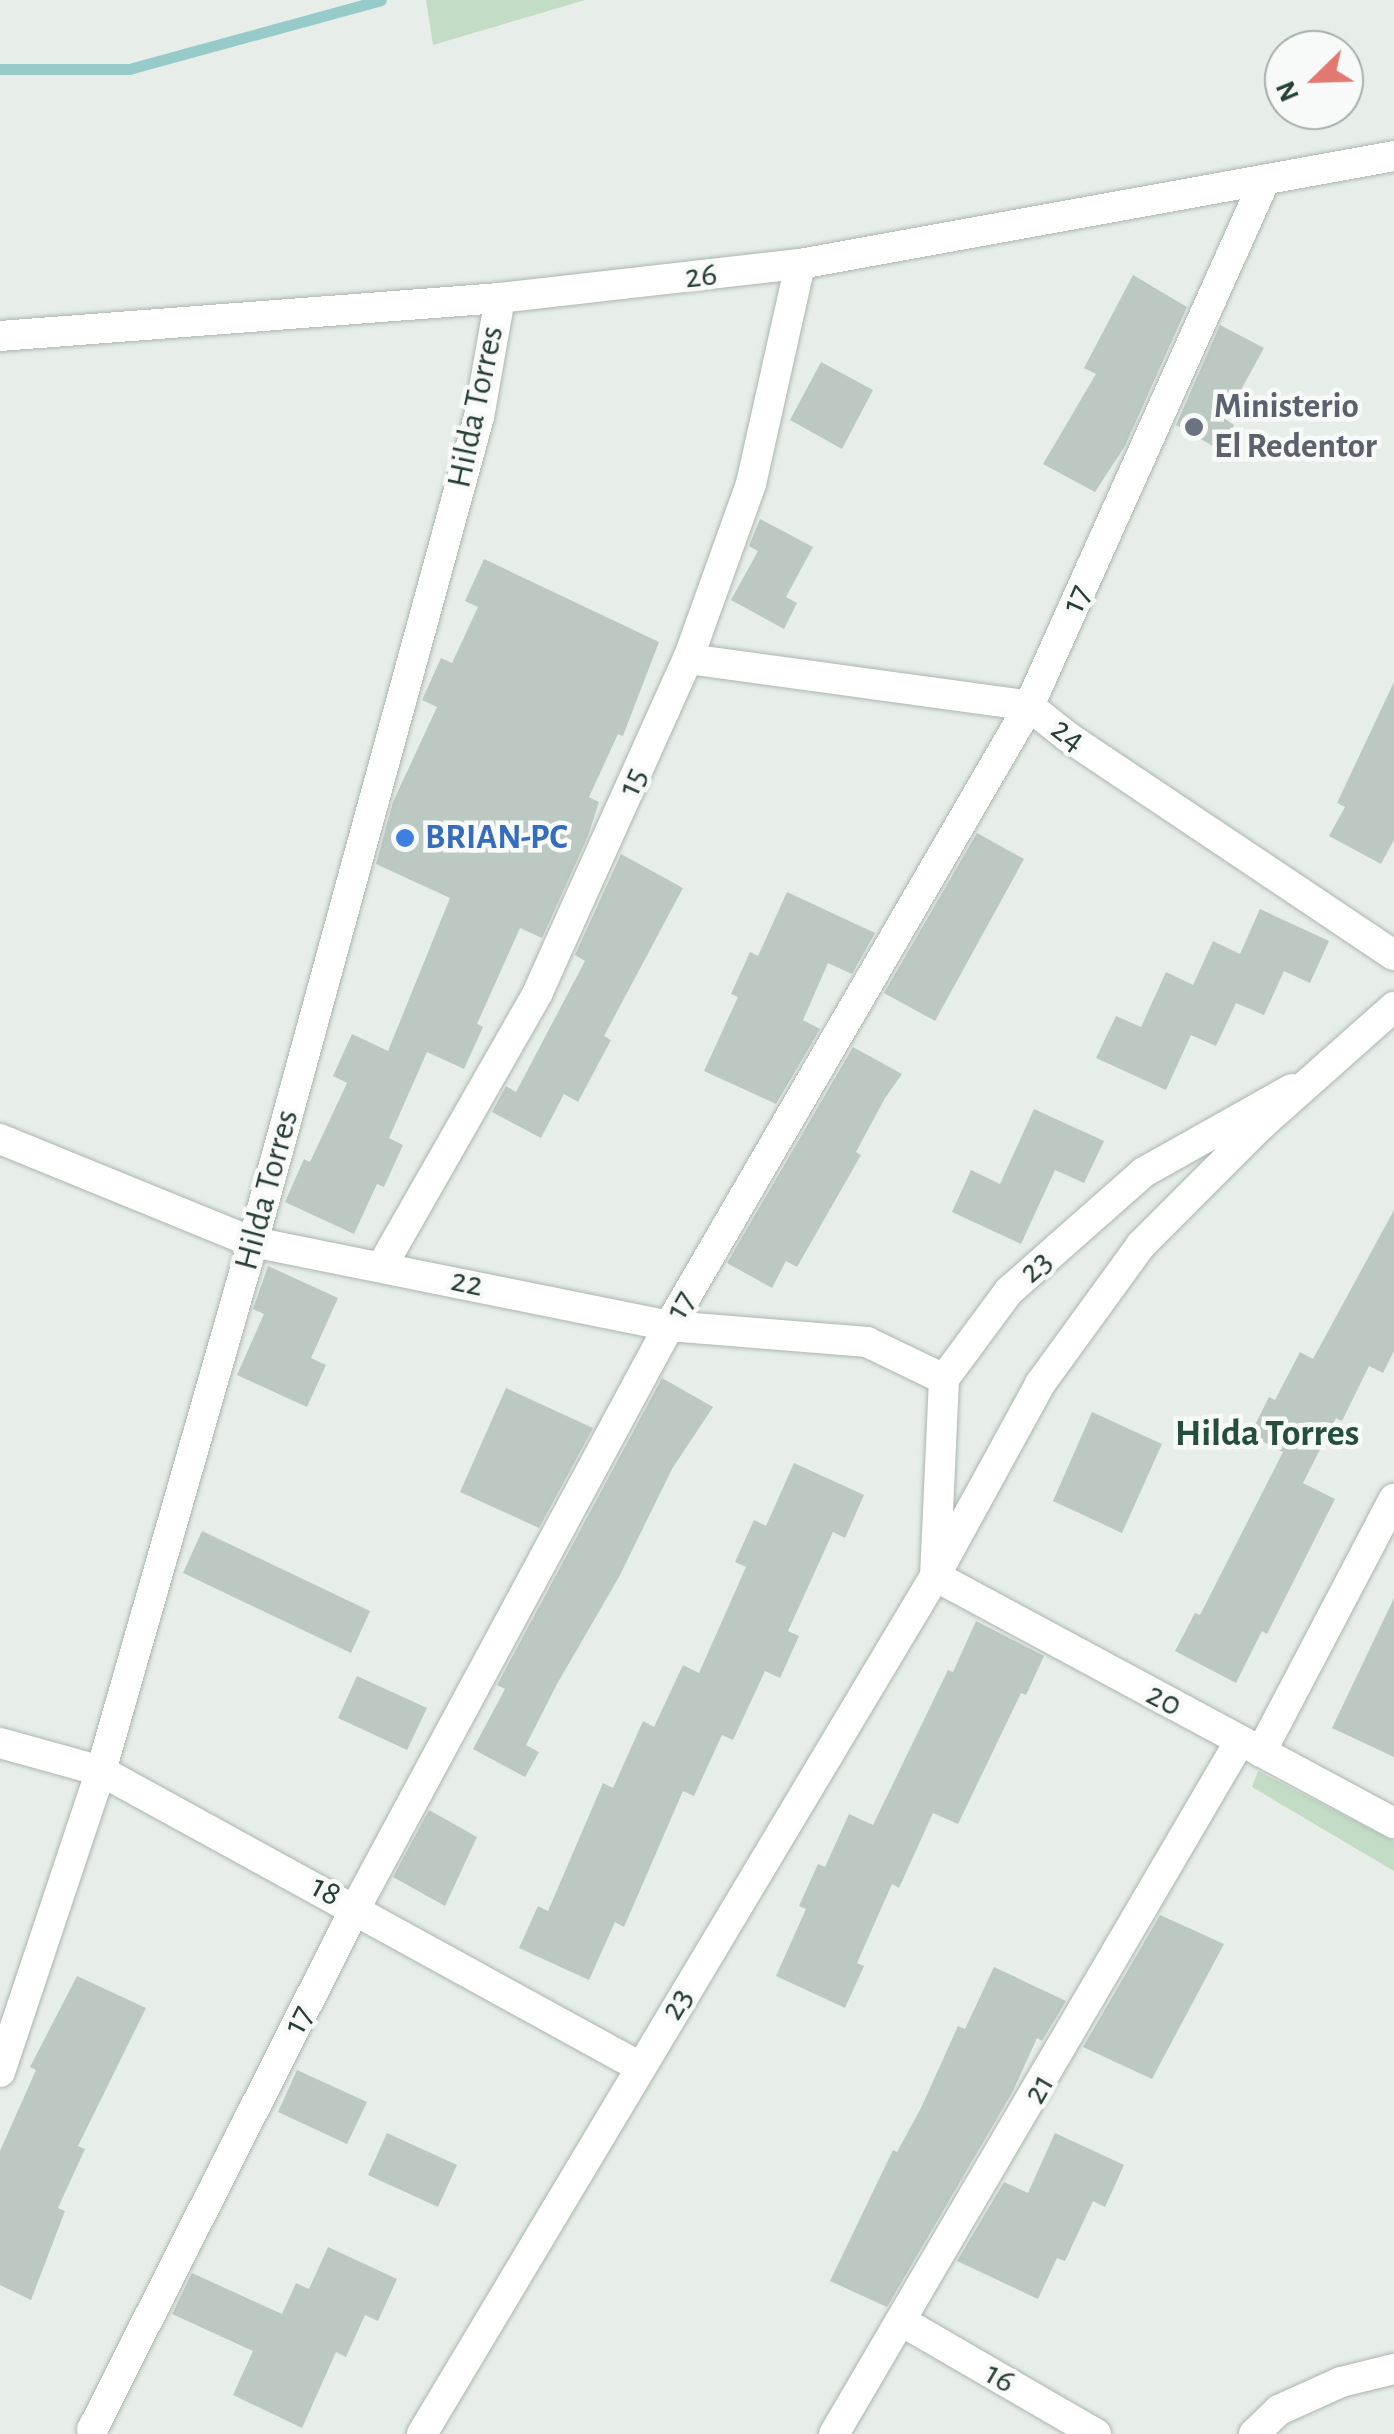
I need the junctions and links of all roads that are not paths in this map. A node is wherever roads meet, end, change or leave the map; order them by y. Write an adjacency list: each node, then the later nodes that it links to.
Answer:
1 (1394, 156): 2 (street, 26)
2 (1265, 180): 3 (street, 26); 7 (street, 17)
3 (800, 264): 4 (street, 26); 6 (street, 15)
4 (500, 298): 5 (street, 26); 12 (street, Hilda Torres)
5 (0, 336)
6 (688, 659): 7 (street, 24); 13 (street, 15)
7 (1028, 706): 8 (street, 24); 14 (street, 17)
8 (1394, 955)
9 (1394, 1008): 10 (street, 23)
10 (1318, 1074): 15 (street, 23); 18 (street, 23)
11 (0, 1139): 12 (street, 22)
12 (253, 1242): 13 (street, 22); 21 (street, Hilda Torres)
13 (382, 1266): 14 (street, 22)
14 (669, 1326): 15 (street, 22); 23 (street, 17)
15 (944, 1379): 18 (street, 23)
16 (1394, 1499): 17 (street, 21)
17 (1381, 1547): 20 (street, 21)
18 (935, 1576): 20 (street, 20); 24 (street, 23)
19 (0, 1743): 21 (street, 18)
20 (1250, 1747): 22 (street, 20); 26 (street, 21)
21 (101, 1771): 23 (street, 18); 25 (street, Hilda Torres)
22 (1394, 1822)
23 (356, 1907): 24 (street, 18); 28 (street, 17)
24 (640, 2067): 29 (street, 23)
25 (0, 2072)
26 (904, 2322): 30 (street, 21); 31 (street, 16)
27 (1394, 2368): 32 (street)
28 (92, 2430)
29 (422, 2434)
30 (834, 2434)
31 (1096, 2434)
32 (1254, 2434)

